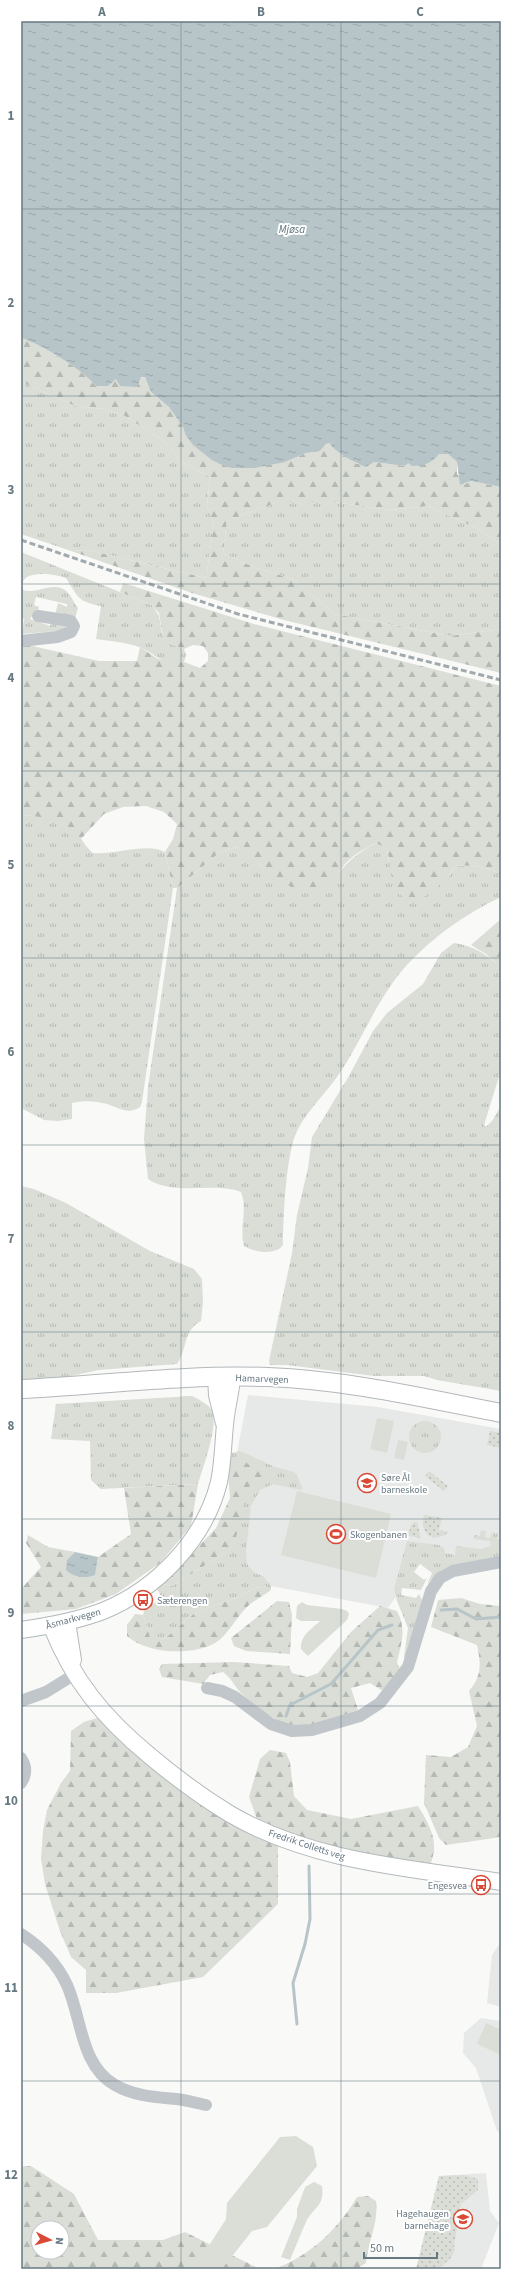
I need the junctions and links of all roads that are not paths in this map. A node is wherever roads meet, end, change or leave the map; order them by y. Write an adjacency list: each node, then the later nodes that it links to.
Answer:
1 (38, 616): 2 (street)
2 (21, 641)
3 (224, 1377): 4 (main road, Hamarvegen); 5 (main road, Hamarvegen); 7 (street, Åsmarkvegen)
4 (21, 1389)
5 (501, 1413)
6 (501, 1562): 11 (street)
7 (67, 1622): 8 (street, Åsmarkvegen); 10 (street, Fredrik Colletts veg)
8 (51, 1625): 9 (street, Åsmarkvegen); 10 (street, Fredrik Colletts veg)
9 (21, 1630)
10 (75, 1674): 12 (street); 15 (street, Fredrik Colletts veg)
11 (207, 1688)
12 (21, 1701)
13 (21, 1758): 14 (street)
14 (21, 1783)
15 (501, 1882)
16 (21, 1934): 17 (street)
17 (206, 2105)

